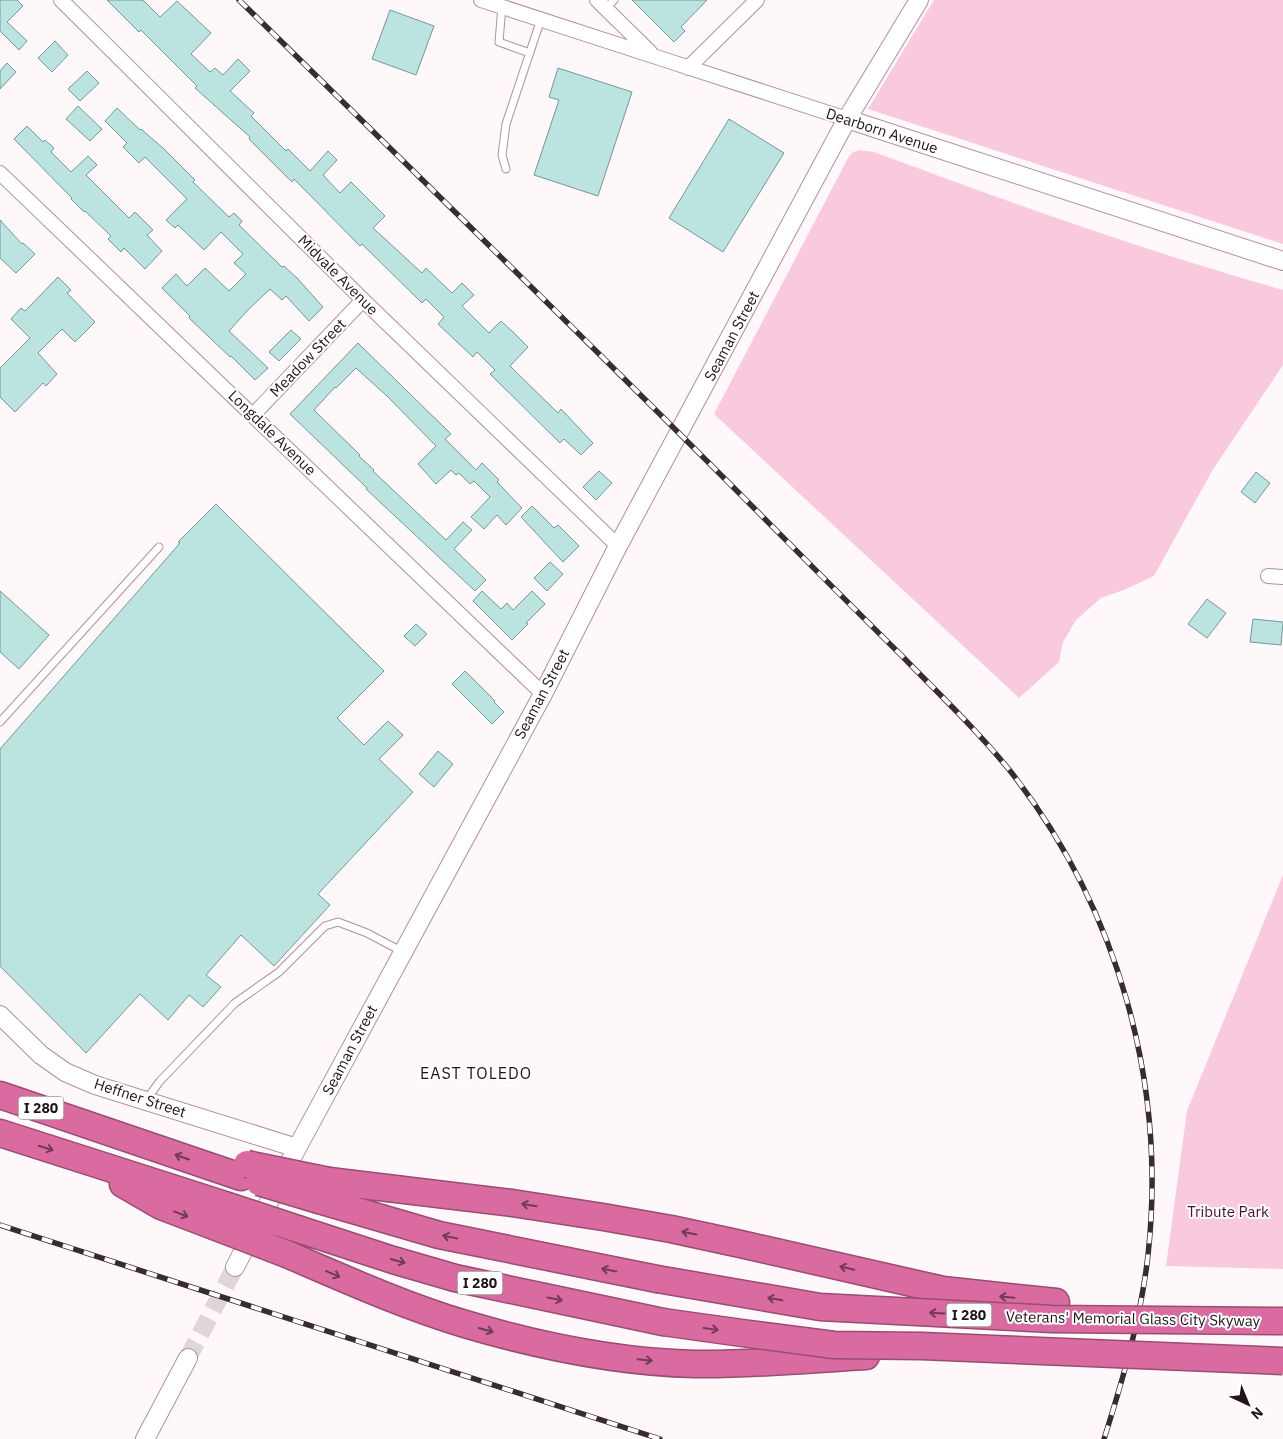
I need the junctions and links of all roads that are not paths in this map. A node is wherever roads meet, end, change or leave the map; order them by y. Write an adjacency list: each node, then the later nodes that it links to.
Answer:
1 (61, 0): 15 (street, Midvale Avenue)
2 (481, 0): 6 (street, Dearborn Avenue)
3 (757, 0): 10 (street)
4 (919, 0): 11 (street, Seaman Street)
5 (606, 3): 9 (street)
6 (502, 6): 7 (street, Dearborn Avenue); 8 (lane)
7 (541, 19): 8 (lane); 9 (street, Dearborn Avenue)
8 (530, 53): 12 (lane)
9 (653, 55): 10 (street, Dearborn Avenue)
10 (688, 68): 11 (street, Dearborn Avenue)
11 (846, 119): 14 (street, Dearborn Avenue); 17 (street, Seaman Street)
12 (506, 169)
13 (0, 173): 16 (street, Longdale Avenue)
14 (1283, 261)
15 (364, 300): 16 (street, Meadow Street); 17 (street, Midvale Avenue)
16 (253, 415): 21 (street, Longdale Avenue)
17 (618, 546): 21 (street, Seaman Street)
18 (159, 547): 22 (lane)
19 (1268, 576): 20 (street)
20 (1283, 577)
21 (543, 694): 23 (street, Seaman Street)
22 (0, 722)
23 (403, 952): 26 (lane); 28 (street, Seaman Street)
24 (0, 1015): 26 (street, Heffner Street)
25 (0, 1095): 29 (highway, I 280, one-way to 25, bridge)
26 (146, 1100): 28 (street, Heffner Street)
27 (0, 1133): 30 (highway, I 280, one-way to 30)
28 (297, 1148): 31 (street, Seaman Street)
29 (324, 1190): 32 (highway, one-way to 29); 33 (highway, Veterans' Memorial Glass City Skyway / I 280, one-way to 29, bridge)
30 (218, 1215): 34 (highway, one-way to 34, bridge); 36 (highway, I 280, one-way to 36, bridge)
31 (235, 1267)
32 (1283, 1311)
33 (1283, 1321)
34 (1283, 1351)
35 (188, 1358): 37 (street)
36 (1283, 1361)
37 (145, 1439)

